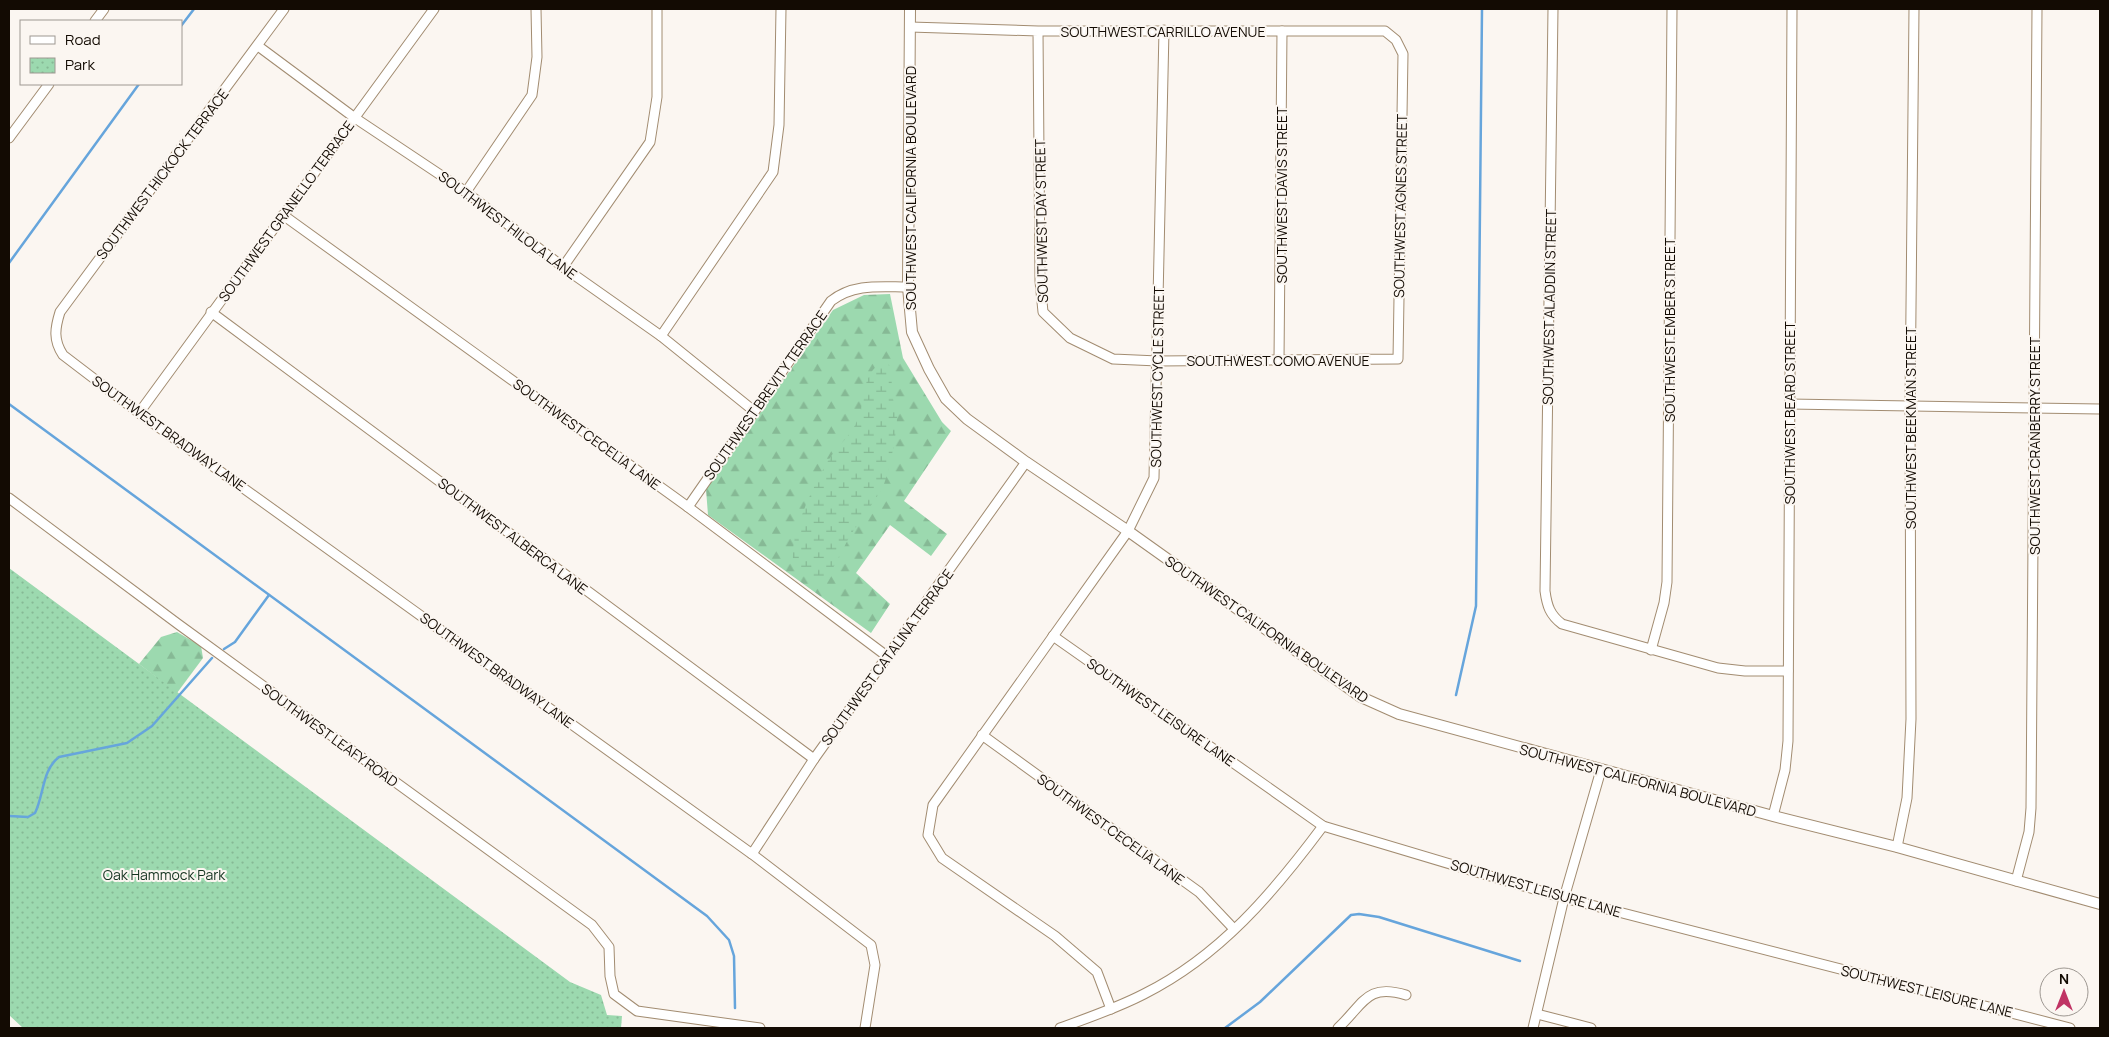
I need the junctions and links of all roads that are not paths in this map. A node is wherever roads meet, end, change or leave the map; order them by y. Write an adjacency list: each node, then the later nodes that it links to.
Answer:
1 (104, 9): 13 (street)
2 (284, 9): 18 (street, SOUTHWEST HICKOCK TERRACE)
3 (434, 9): 21 (street, SOUTHWEST GRANELLO TERRACE)
4 (536, 9): 23 (street)
5 (657, 9): 25 (street)
6 (781, 9): 28 (street)
7 (910, 9): 14 (street, SOUTHWEST CALIFORNIA BOULEVARD)
8 (1553, 9): 44 (street, SOUTHWEST ALADDIN STREET)
9 (1672, 9): 44 (street, SOUTHWEST EMBER STREET)
10 (1792, 9): 33 (street, SOUTHWEST BEARD STREET)
11 (1914, 9): 34 (street, SOUTHWEST BEEKMAN STREET)
12 (2037, 9): 35 (street, SOUTHWEST CRANBERRY STREET)
13 (96, 20)
14 (910, 27): 16 (street, SOUTHWEST CARRILLO AVENUE); 26 (street, SOUTHWEST CALIFORNIA BOULEVARD)
15 (1164, 30): 16 (street, SOUTHWEST CARRILLO AVENUE); 17 (street, SOUTHWEST CARRILLO AVENUE); 31 (street, SOUTHWEST CYCLE STREET)
16 (1038, 31): 31 (street, SOUTHWEST DAY STREET)
17 (1282, 31): 19 (street, SOUTHWEST CARRILLO AVENUE); 32 (street, SOUTHWEST DAVIS STREET)
18 (258, 46): 21 (street, SOUTHWEST HILOLA LANE); 29 (street, SOUTHWEST HICKOCK TERRACE)
19 (1403, 54): 30 (street, SOUTHWEST AGNES STREET)
20 (48, 85): 22 (street)
21 (355, 118): 23 (street, SOUTHWEST HILOLA LANE); 24 (street, SOUTHWEST GRANELLO TERRACE)
22 (9, 138)
23 (466, 192): 25 (street, SOUTHWEST HILOLA LANE)
24 (284, 215): 27 (street, SOUTHWEST GRANELLO TERRACE); 41 (street, SOUTHWEST CECELIA LANE)
25 (563, 267): 28 (street, SOUTHWEST HILOLA LANE)
26 (908, 287): 37 (street, SOUTHWEST BREVITY TERRACE); 39 (street, SOUTHWEST CALIFORNIA BOULEVARD)
27 (211, 312): 38 (street, SOUTHWEST GRANELLO TERRACE); 48 (street, SOUTHWEST ALBERCA LANE)
28 (661, 336): 37 (street, SOUTHWEST HILOLA LANE)
29 (56, 346): 38 (street, SOUTHWEST BRADWAY LANE)
30 (1398, 358): 32 (street, SOUTHWEST COMO AVENUE)
31 (1158, 360): 32 (street, SOUTHWEST COMO AVENUE); 42 (street, SOUTHWEST CYCLE STREET)
32 (1279, 360)
33 (1789, 404): 34 (street); 46 (street, SOUTHWEST BEARD STREET)
34 (1910, 406): 35 (street); 52 (street, SOUTHWEST BEEKMAN STREET)
35 (2034, 407): 36 (street); 54 (street, SOUTHWEST CRANBERRY STREET)
36 (2100, 409)
37 (754, 411): 41 (street, SOUTHWEST BREVITY TERRACE)
38 (139, 413): 53 (street, SOUTHWEST BRADWAY LANE)
39 (1026, 462): 42 (street, SOUTHWEST CALIFORNIA BOULEVARD); 45 (street, SOUTHWEST CATALINA TERRACE)
40 (9, 498): 61 (street, SOUTHWEST LEAFY ROAD)
41 (688, 507): 45 (street, SOUTHWEST CECELIA LANE)
42 (1128, 531): 43 (street, SOUTHWEST CYCLE STREET); 49 (street, SOUTHWEST CALIFORNIA BOULEVARD)
43 (1052, 636): 47 (street, SOUTHWEST CYCLE STREET); 51 (street, SOUTHWEST LEISURE LANE)
44 (1651, 650): 46 (street)
45 (888, 657): 48 (street, SOUTHWEST CATALINA TERRACE)
46 (1788, 671): 50 (street, SOUTHWEST BEARD STREET)
47 (982, 735): 57 (street, SOUTHWEST CECELIA LANE); 59 (street, SOUTHWEST CYCLE STREET)
48 (814, 759): 53 (street, SOUTHWEST CATALINA TERRACE)
49 (1601, 770): 50 (street, SOUTHWEST CALIFORNIA BOULEVARD); 55 (street)
50 (1773, 816): 52 (street, SOUTHWEST CALIFORNIA BOULEVARD)
51 (1323, 826): 55 (street, SOUTHWEST LEISURE LANE); 57 (street)
52 (1897, 847): 54 (street, SOUTHWEST CALIFORNIA BOULEVARD)
53 (752, 854): 62 (street, SOUTHWEST BRADWAY LANE)
54 (2016, 881): 56 (street, SOUTHWEST CALIFORNIA BOULEVARD)
55 (1564, 898): 60 (street); 67 (street, SOUTHWEST LEISURE LANE)
56 (2100, 904)
57 (1234, 929): 59 (street)
58 (1406, 996): 64 (street)
59 (1111, 1009): 63 (street)
60 (1537, 1014): 65 (street); 66 (street)
61 (760, 1028)
62 (865, 1028)
63 (1060, 1028)
64 (1338, 1028)
65 (1533, 1028)
66 (1591, 1028)
67 (2070, 1028)

